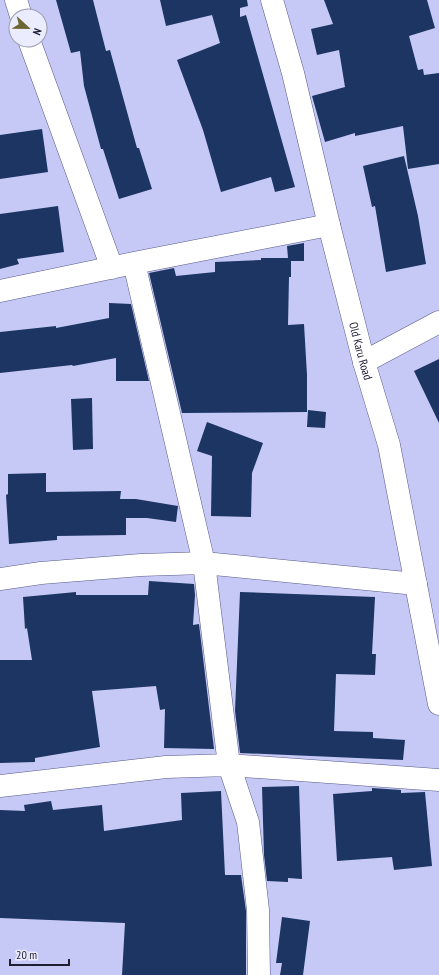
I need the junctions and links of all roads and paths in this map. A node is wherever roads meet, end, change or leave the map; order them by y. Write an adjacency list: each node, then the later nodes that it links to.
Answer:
1 (272, 0): 3 (street, Old Karu Road)
2 (32, 48): 5 (street)
3 (329, 225): 4 (street); 8 (street, Old Karu Road)
4 (134, 263): 5 (street); 9 (street)
5 (112, 268): 6 (street)
6 (0, 291)
7 (439, 322): 8 (street)
8 (364, 362): 11 (street, Old Karu Road)
9 (204, 563): 10 (street); 11 (street); 13 (street)
10 (0, 579)
11 (416, 584): 12 (street, Old Karu Road)
12 (439, 704)
13 (229, 764): 14 (street); 15 (street); 16 (street)
14 (439, 780)
15 (0, 786)
16 (260, 975)

